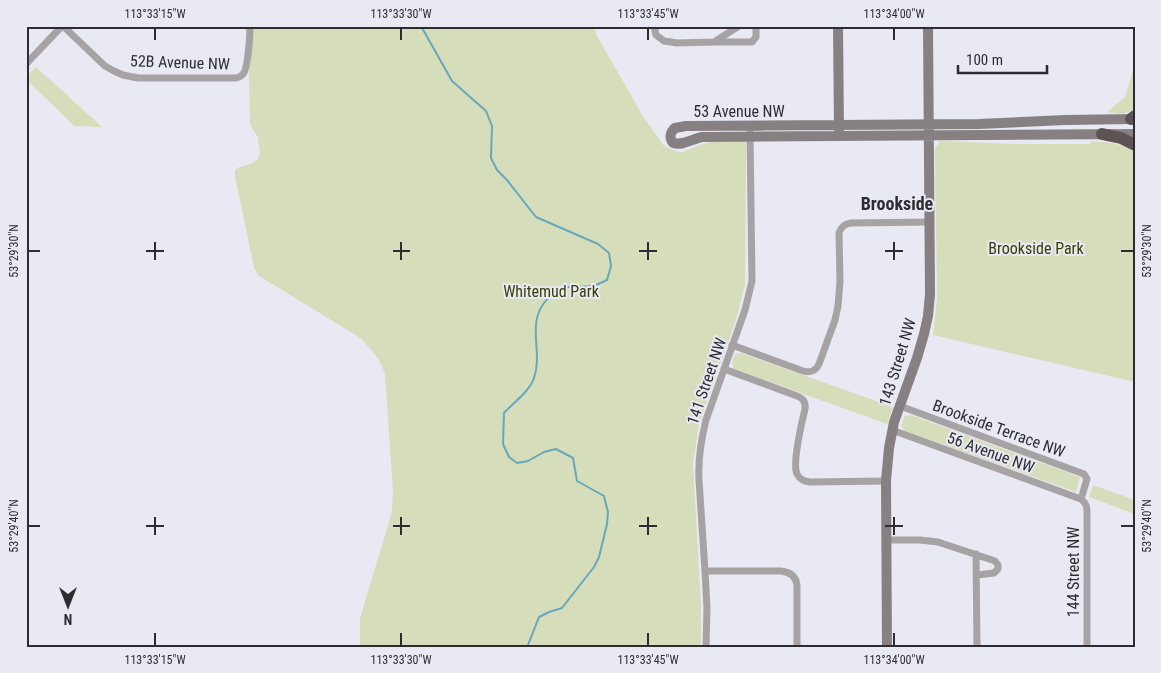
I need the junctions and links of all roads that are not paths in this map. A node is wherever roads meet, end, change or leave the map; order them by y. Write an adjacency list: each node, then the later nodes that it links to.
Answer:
1 (63, 26): 2 (street, 52B Avenue NW); 9 (street)
2 (250, 26)
3 (654, 26): 8 (street)
4 (739, 26): 8 (street)
5 (756, 26): 8 (street)
6 (838, 26): 13 (street)
7 (928, 26): 11 (street, 143 Street NW)
8 (714, 42)
9 (26, 64)
10 (1133, 118): 11 (street, 53 Avenue NW)
11 (929, 130): 13 (street, 53 Avenue NW); 14 (street, 53 Avenue NW); 17 (street, 143 Street NW)
12 (750, 131): 12 (street, 53 Avenue NW); 13 (street, 53 Avenue NW); 18 (street, 141 Street NW)
13 (839, 131)
14 (1102, 134): 15 (street, 53 Avenue NW); 16 (highway)
15 (1135, 134)
16 (1135, 145)
17 (930, 222): 18 (street); 20 (street, 143 Street NW)
18 (732, 345): 19 (street, 141 Street NW)
19 (724, 369): 22 (street); 26 (street, 141 Street NW)
20 (900, 406): 21 (street, 143 Street NW); 23 (street, Brookside Terrace NW)
21 (892, 430): 22 (street, 143 Street NW); 23 (street, 56 Avenue NW)
22 (886, 482): 24 (street, 143 Street NW)
23 (1081, 499): 32 (street, 144 Street NW)
24 (887, 540): 25 (street); 30 (street, 143 Street NW)
25 (976, 554): 27 (street); 27 (street)
26 (705, 571): 28 (street, 141 Street NW); 29 (street)
27 (977, 575): 31 (street)
28 (706, 647)
29 (797, 647)
30 (887, 647)
31 (977, 647)
32 (1087, 647)

